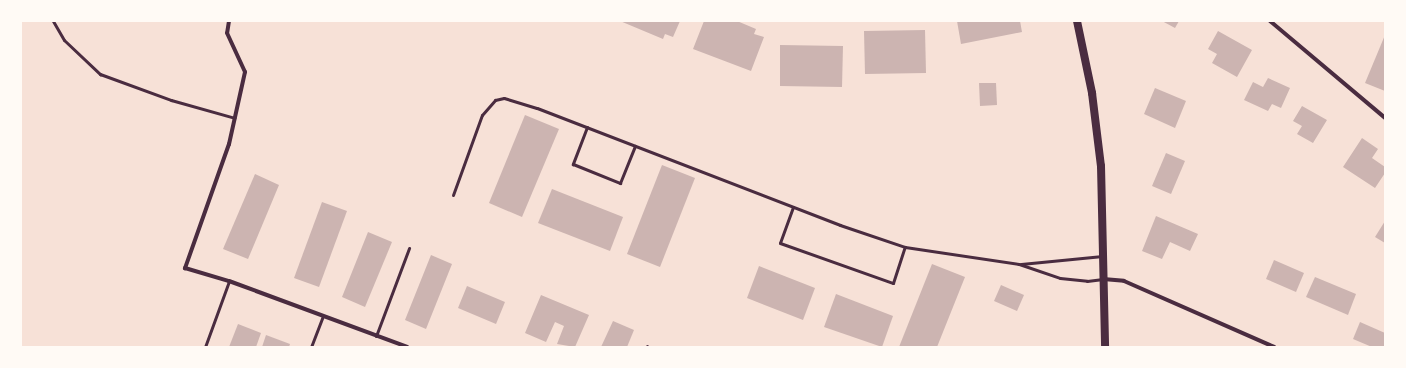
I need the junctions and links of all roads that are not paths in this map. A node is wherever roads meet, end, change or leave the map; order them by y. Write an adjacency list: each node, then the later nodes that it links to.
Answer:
1 (53, 21): 5 (lane)
2 (230, 21): 5 (street)
3 (1077, 21): 13 (main road)
4 (1270, 21): 6 (street)
5 (235, 118): 16 (street)
6 (1385, 118)
7 (587, 127): 8 (lane); 8 (lane); 9 (lane)
8 (635, 146): 10 (lane)
9 (453, 196)
10 (793, 207): 11 (lane); 11 (lane)
11 (906, 247): 14 (lane)
12 (409, 248): 18 (lane)
13 (1104, 256): 14 (lane); 15 (main road)
14 (1019, 264): 15 (lane)
15 (1103, 279): 22 (main road); 23 (street)
16 (230, 281): 17 (street); 19 (lane)
17 (323, 316): 18 (street); 20 (lane)
18 (376, 336): 21 (street)
19 (205, 347)
20 (311, 347)
21 (406, 347)
22 (1105, 347)
23 (1274, 347)

